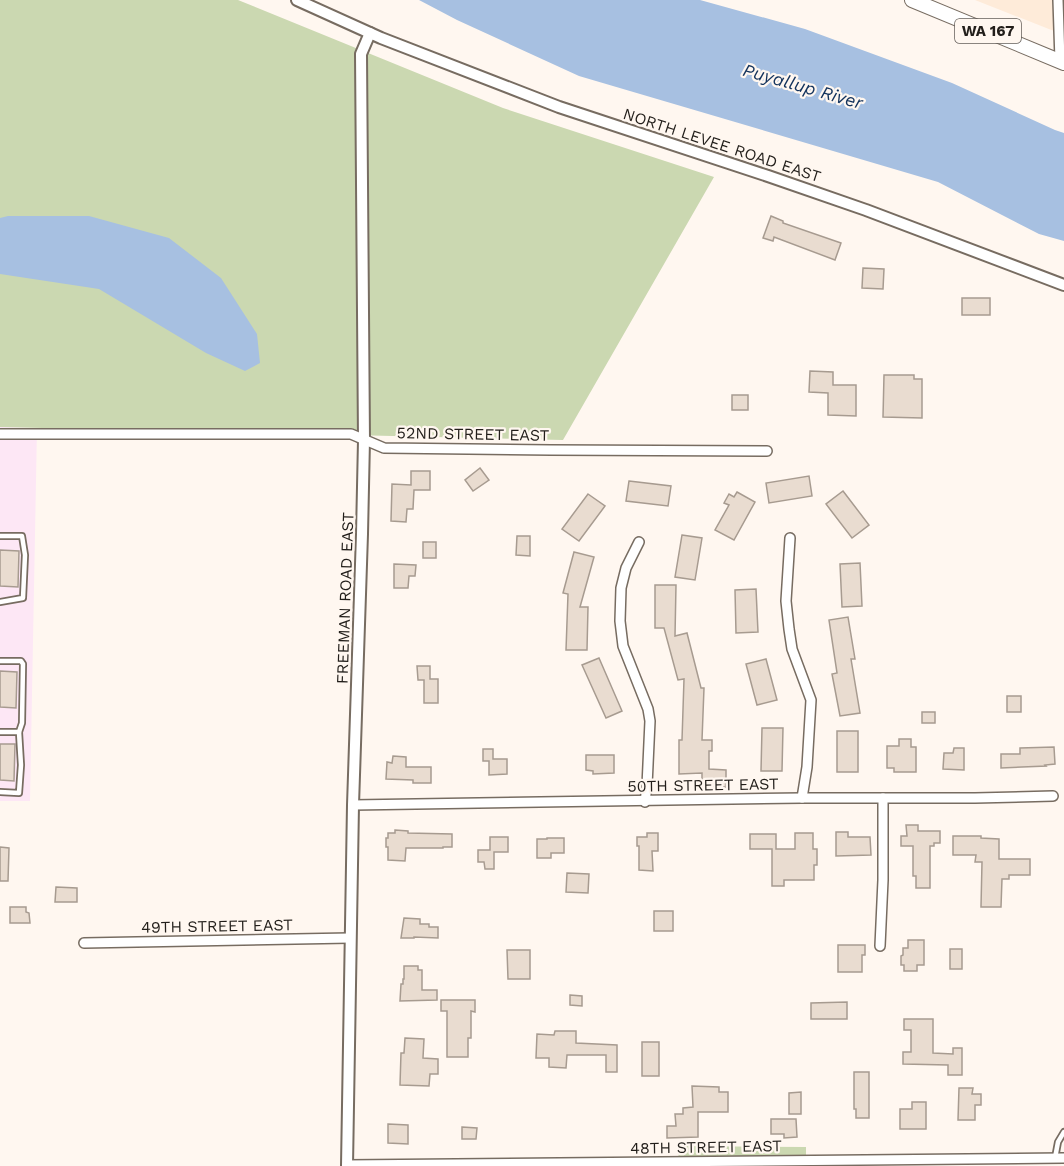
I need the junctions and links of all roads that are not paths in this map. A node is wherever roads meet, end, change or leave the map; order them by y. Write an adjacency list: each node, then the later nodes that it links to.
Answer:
1 (297, 0): 4 (street, NORTH LEVEE ROAD EAST)
2 (912, 0): 5 (main road, WA 167)
3 (1058, 0): 5 (street)
4 (370, 33): 6 (street, NORTH LEVEE ROAD EAST); 8 (street, FREEMAN ROAD EAST)
5 (1062, 62)
6 (1064, 285)
7 (0, 435): 8 (street, 52ND STREET EAST)
8 (364, 440): 9 (street, 52ND STREET EAST); 22 (street, FREEMAN ROAD EAST)
9 (767, 451)
10 (0, 536): 13 (lane)
11 (790, 538): 19 (street)
12 (639, 542): 21 (street)
13 (0, 602)
14 (0, 661): 16 (lane)
15 (0, 732): 16 (lane)
16 (19, 732): 17 (lane)
17 (0, 792)
18 (1053, 796): 20 (street, 50TH STREET EAST)
19 (802, 798): 20 (street, 50TH STREET EAST); 21 (street, 50TH STREET EAST)
20 (883, 798): 25 (street)
21 (645, 802): 22 (street, 50TH STREET EAST)
22 (353, 806): 23 (street, FREEMAN ROAD EAST)
23 (350, 938): 24 (street, 49TH STREET EAST); 28 (street, FREEMAN ROAD EAST)
24 (84, 943)
25 (880, 946)
26 (1064, 1132): 27 (lane)
27 (1058, 1161): 28 (street, 48TH STREET EAST)
28 (347, 1166)

